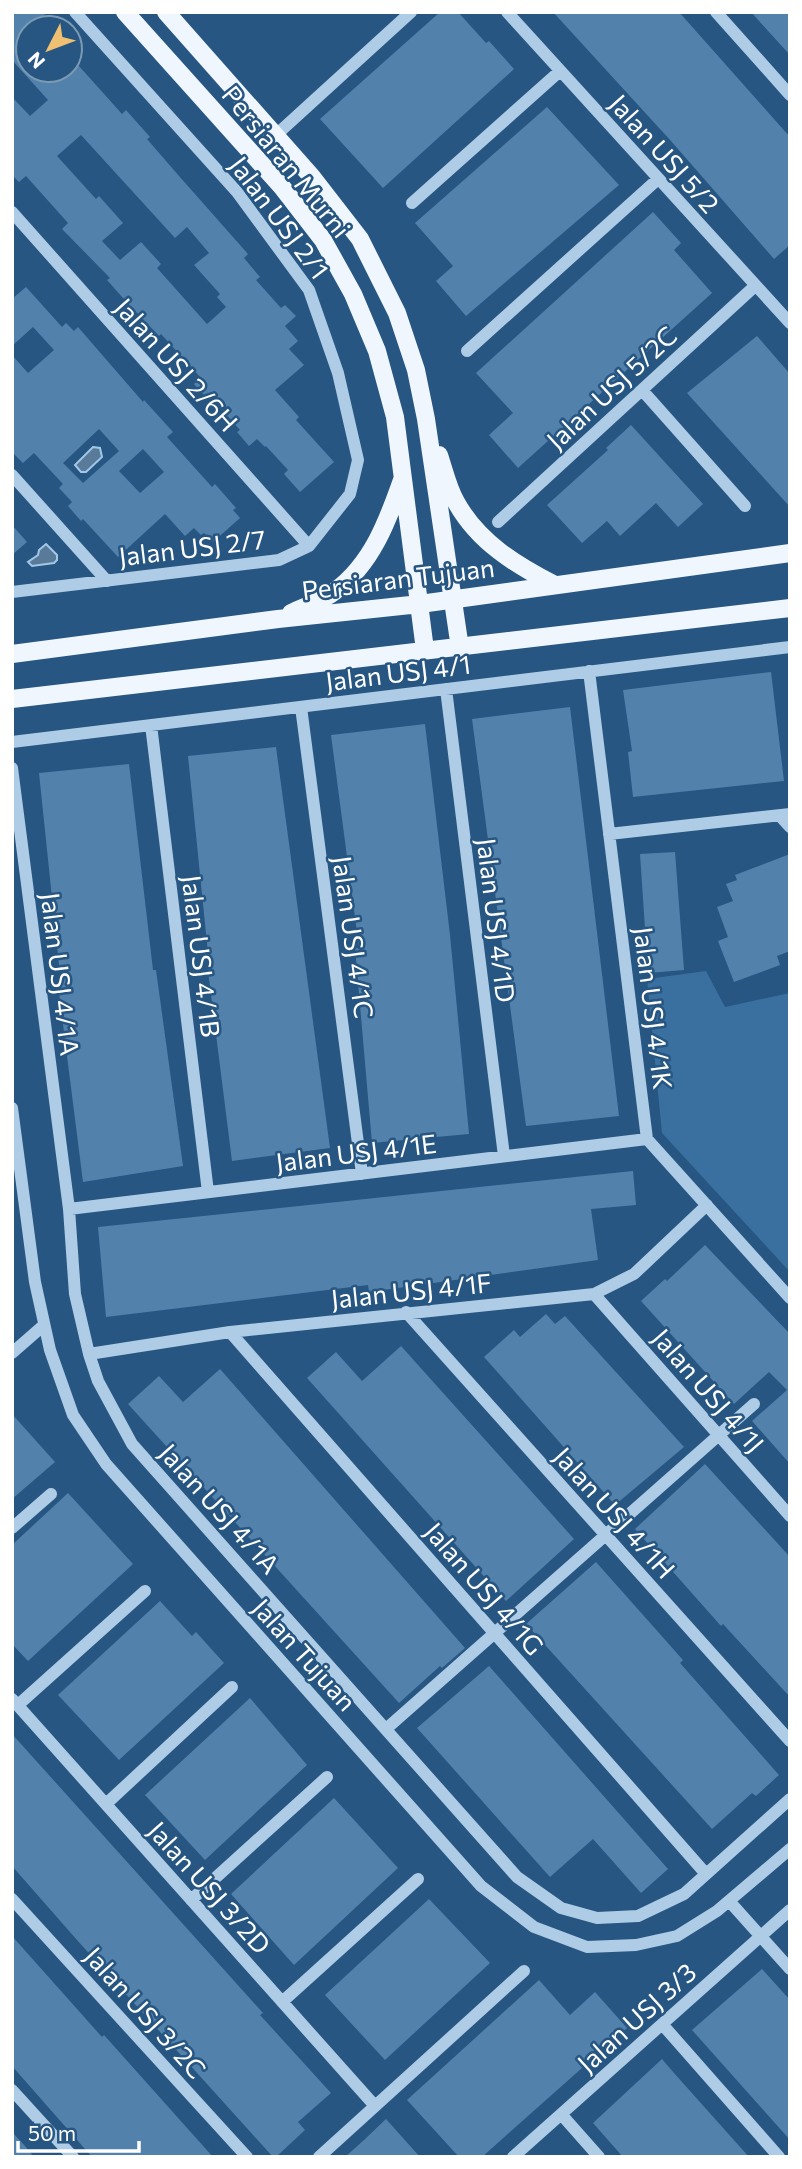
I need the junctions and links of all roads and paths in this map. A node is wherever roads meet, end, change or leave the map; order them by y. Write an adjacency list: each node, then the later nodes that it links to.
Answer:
1 (75, 12): 20 (street, Jalan USJ 2/1)
2 (125, 12): 19 (main road, Persiaran Murni)
3 (166, 12): 9 (main road, Persiaran Murni)
4 (411, 12): 9 (street)
5 (507, 12): 7 (street, Jalan USJ 5/2)
6 (716, 12): 8 (street)
7 (560, 71): 10 (street, Jalan USJ 5/2); 11 (street)
8 (790, 95)
9 (276, 135): 17 (main road, Persiaran Murni)
10 (658, 179): 13 (street, Jalan USJ 5/2); 15 (street)
11 (412, 203)
12 (12, 212): 23 (street, Jalan USJ 2/6H)
13 (755, 286): 14 (street, Jalan USJ 5/2); 16 (street, Jalan USJ 5/2C)
14 (790, 324)
15 (467, 351)
16 (642, 390): 21 (street); 22 (street, Jalan USJ 5/2C)
17 (426, 419): 26 (main road); 28 (main road, Persiaran Murni)
18 (12, 475): 25 (street)
19 (404, 476): 29 (main road, Persiaran Murni); 31 (main road)
20 (350, 494): 23 (street, Jalan USJ 2/7)
21 (745, 506)
22 (498, 522)
23 (309, 546): 25 (street, Jalan USJ 2/7)
24 (790, 554): 26 (main road, Persiaran Tujuan)
25 (107, 581): 27 (street, Jalan USJ 2/7)
26 (556, 586): 28 (main road, Persiaran Tujuan)
27 (12, 592)
28 (452, 599): 29 (main road, Persiaran Tujuan); 33 (main road, Persiaran Murni)
29 (420, 604): 31 (main road, Persiaran Tujuan); 34 (main road, Persiaran Murni)
30 (790, 608): 33 (main road)
31 (278, 619): 35 (main road, Persiaran Tujuan)
32 (790, 647): 36 (street, Jalan USJ 4/1)
33 (460, 648): 34 (main road)
34 (425, 650): 38 (main road)
35 (12, 654)
36 (589, 671): 37 (street, Jalan USJ 4/1); 45 (street, Jalan USJ 4/1K)
37 (446, 689): 39 (street, Jalan USJ 4/1); 48 (street, Jalan USJ 4/1D)
38 (12, 699)
39 (301, 707): 40 (street, Jalan USJ 4/1); 49 (street, Jalan USJ 4/1C)
40 (150, 725): 41 (street, Jalan USJ 4/1); 50 (street, Jalan USJ 4/1B)
41 (12, 742)
42 (12, 768): 52 (street, Jalan USJ 4/1A)
43 (785, 815): 44 (street); 45 (street)
44 (790, 827)
45 (609, 834): 47 (street, Jalan USJ 4/1K)
46 (12, 1108): 56 (street, Jalan Tujuan)
47 (647, 1139): 48 (street, Jalan USJ 4/1E); 51 (street)
48 (504, 1156): 49 (street, Jalan USJ 4/1E)
49 (362, 1174): 50 (street, Jalan USJ 4/1E)
50 (208, 1192): 52 (street, Jalan USJ 4/1E)
51 (707, 1205): 53 (street, Jalan USJ 4/1F); 54 (street)
52 (69, 1209): 59 (street, Jalan USJ 4/1A)
53 (594, 1294): 55 (street, Jalan USJ 4/1F); 61 (street, Jalan USJ 4/1J)
54 (790, 1298)
55 (406, 1312): 57 (street, Jalan USJ 4/1F); 65 (street, Jalan USJ 4/1H)
56 (44, 1325): 58 (street); 80 (street, Jalan Tujuan)
57 (230, 1332): 59 (street, Jalan USJ 4/1F); 67 (street, Jalan USJ 4/1G)
58 (12, 1353)
59 (89, 1354): 70 (street, Jalan USJ 4/1A)
60 (754, 1404): 61 (street)
61 (718, 1435): 63 (street, Jalan USJ 4/1J); 65 (street)
62 (51, 1494): 64 (street)
63 (790, 1516)
64 (12, 1528)
65 (605, 1535): 67 (street); 71 (street, Jalan USJ 4/1H)
66 (145, 1591): 69 (street)
67 (495, 1634): 70 (street); 76 (street, Jalan USJ 4/1G)
68 (232, 1687): 74 (street)
69 (15, 1702): 74 (street, Jalan USJ 3/2D)
70 (386, 1730): 76 (street, Jalan USJ 4/1A)
71 (790, 1741)
72 (327, 1777): 79 (street)
73 (790, 1799): 76 (street, Jalan USJ 4/1A)
74 (106, 1804): 79 (street, Jalan USJ 3/2D)
75 (790, 1849): 80 (street, Jalan Tujuan)
76 (706, 1874)
77 (418, 1879): 85 (street)
78 (12, 1899): 91 (street, Jalan USJ 3/2C)
79 (191, 1900): 85 (street, Jalan USJ 3/2D)
80 (730, 1902): 82 (street)
81 (790, 1910): 82 (street, Jalan USJ 3/3)
82 (761, 1936): 83 (street); 86 (street, Jalan USJ 3/3)
83 (790, 1969)
84 (524, 1971): 88 (street)
85 (282, 2002): 88 (street, Jalan USJ 3/2D)
86 (662, 2024): 89 (street, Jalan USJ 3/3); 95 (street)
87 (12, 2090): 90 (street)
88 (374, 2106): 92 (street)
89 (561, 2114): 93 (street, Jalan USJ 3/3); 94 (street)
90 (73, 2157)
91 (247, 2157)
92 (318, 2157)
93 (513, 2157)
94 (599, 2157)
95 (779, 2157)

